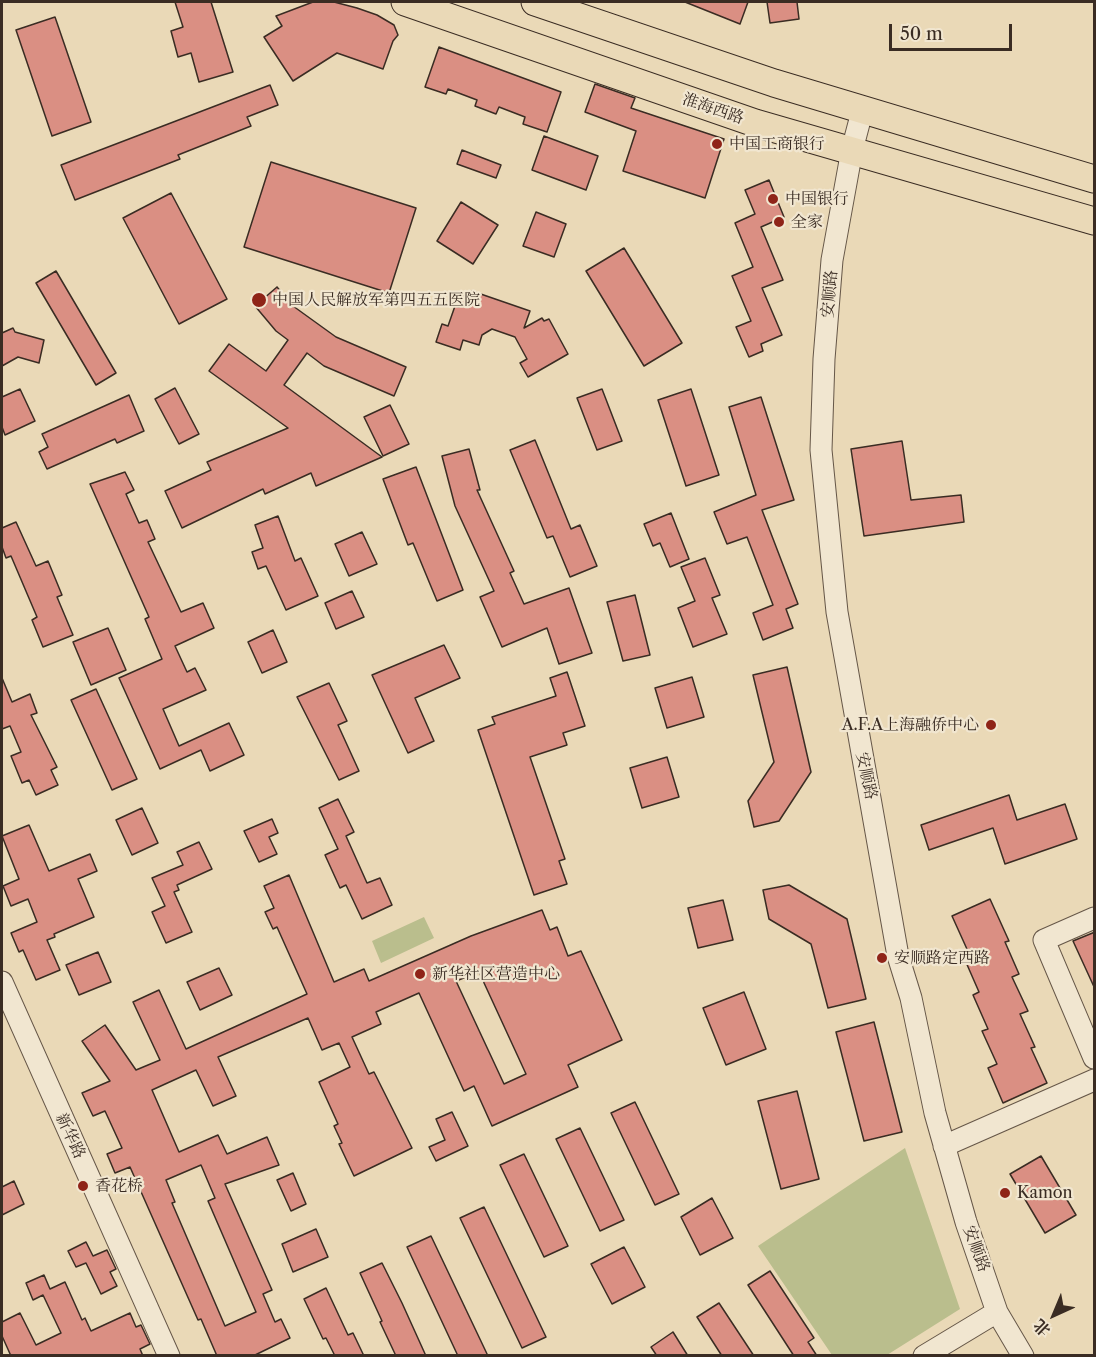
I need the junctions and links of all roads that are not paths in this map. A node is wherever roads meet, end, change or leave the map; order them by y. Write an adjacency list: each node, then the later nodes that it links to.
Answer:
1 (405, 2): 4 (main road, 淮海西路)
2 (536, 2): 3 (main road)
3 (863, 108): 4 (street, 安顺路); 5 (main road)
4 (852, 150): 6 (main road, 淮海西路); 11 (street, 安顺路)
5 (1095, 179)
6 (1095, 220)
7 (1095, 918): 9 (street)
8 (2, 982): 13 (street, 新华路)
9 (1095, 1058)
10 (1095, 1080): 11 (street)
11 (944, 1146): 12 (street, 安顺路)
12 (997, 1312): 14 (street); 15 (street, 安顺路)
13 (169, 1356)
14 (924, 1356)
15 (1023, 1356)

